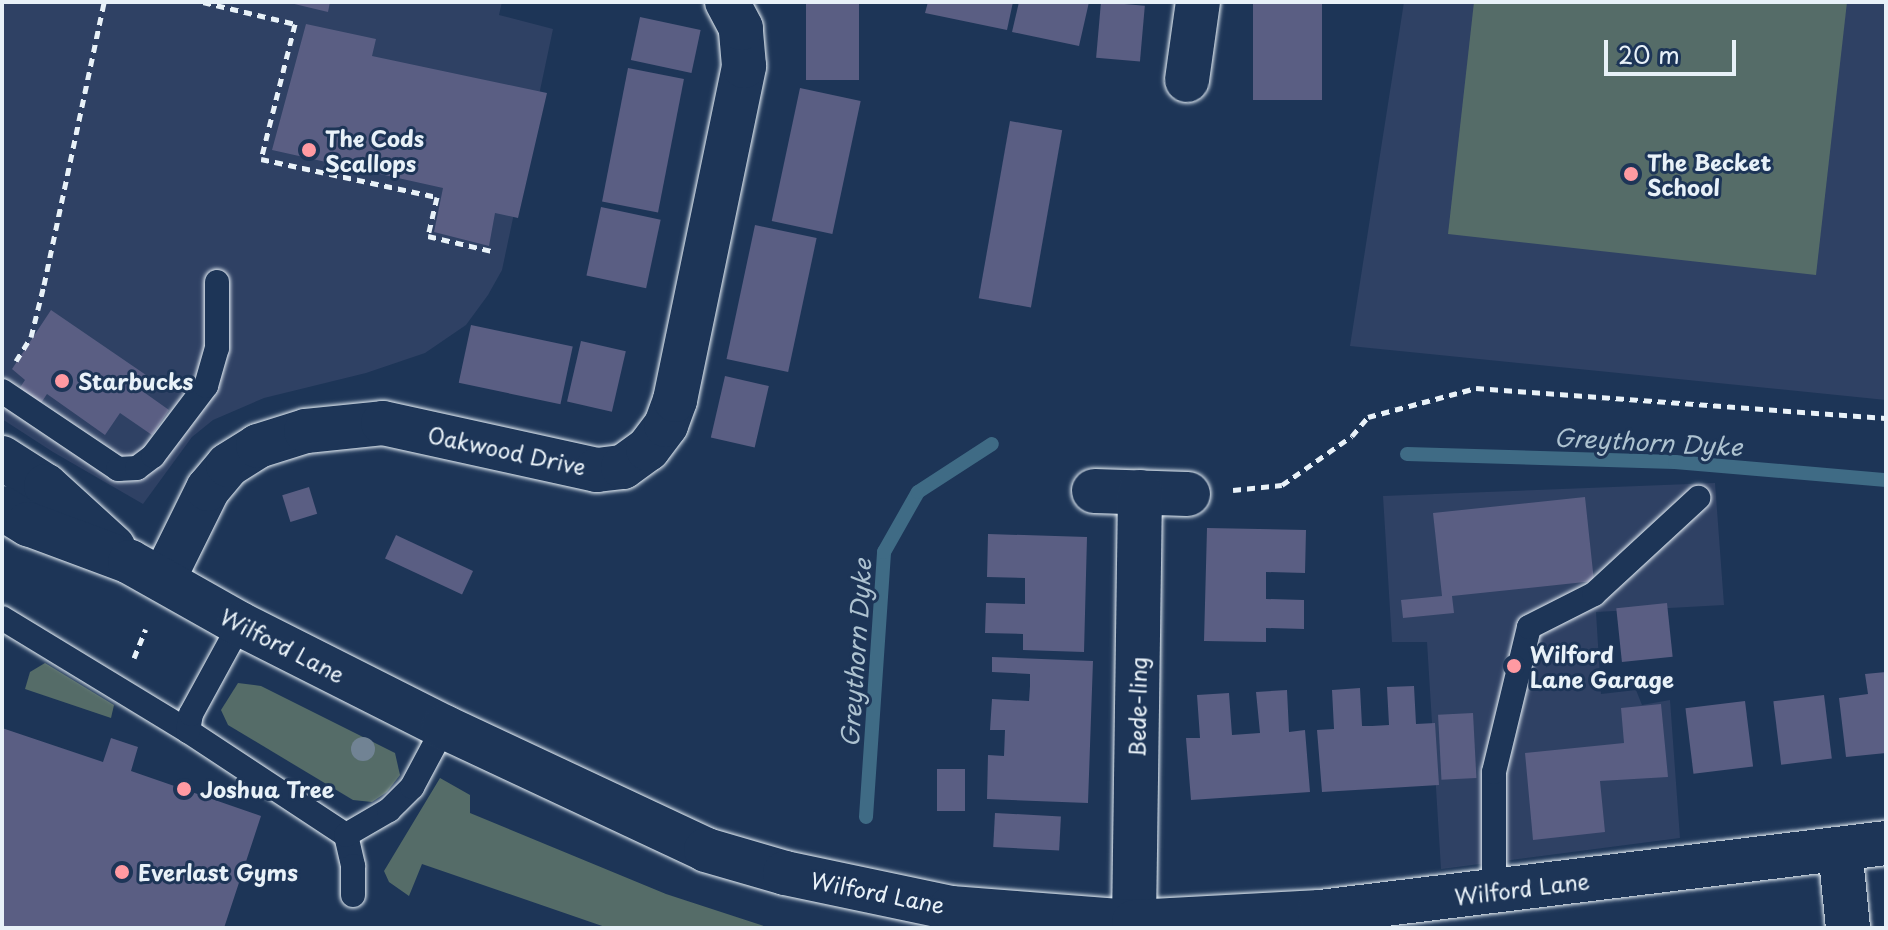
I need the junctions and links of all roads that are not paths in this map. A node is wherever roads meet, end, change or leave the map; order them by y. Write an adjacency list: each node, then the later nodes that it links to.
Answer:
1 (727, 2): 12 (main road, Oakwood Drive)
2 (1198, 2): 3 (main road)
3 (1187, 80)
4 (217, 282): 5 (lane)
5 (6, 381)
6 (2, 458): 12 (main road, Wilford Lane)
7 (1094, 491): 8 (main road)
8 (1140, 492): 9 (main road); 22 (main road, Bede-ling)
9 (1188, 494)
10 (1698, 498): 20 (lane)
11 (2, 508): 12 (main road, Wilford Lane)
12 (146, 571): 14 (main road, Wilford Lane)
13 (2, 618): 16 (lane)
14 (240, 624): 15 (main road, Wilford Lane); 16 (lane)
15 (444, 727): 17 (lane); 22 (main road, Wilford Lane)
16 (188, 731): 17 (lane)
17 (346, 835): 21 (lane)
18 (1886, 843): 19 (main road, Wilford Lane)
19 (1840, 849): 20 (main road, Wilford Lane); 23 (main road)
20 (1494, 891): 22 (main road, Wilford Lane)
21 (353, 895)
22 (1134, 922)
23 (1848, 928)

